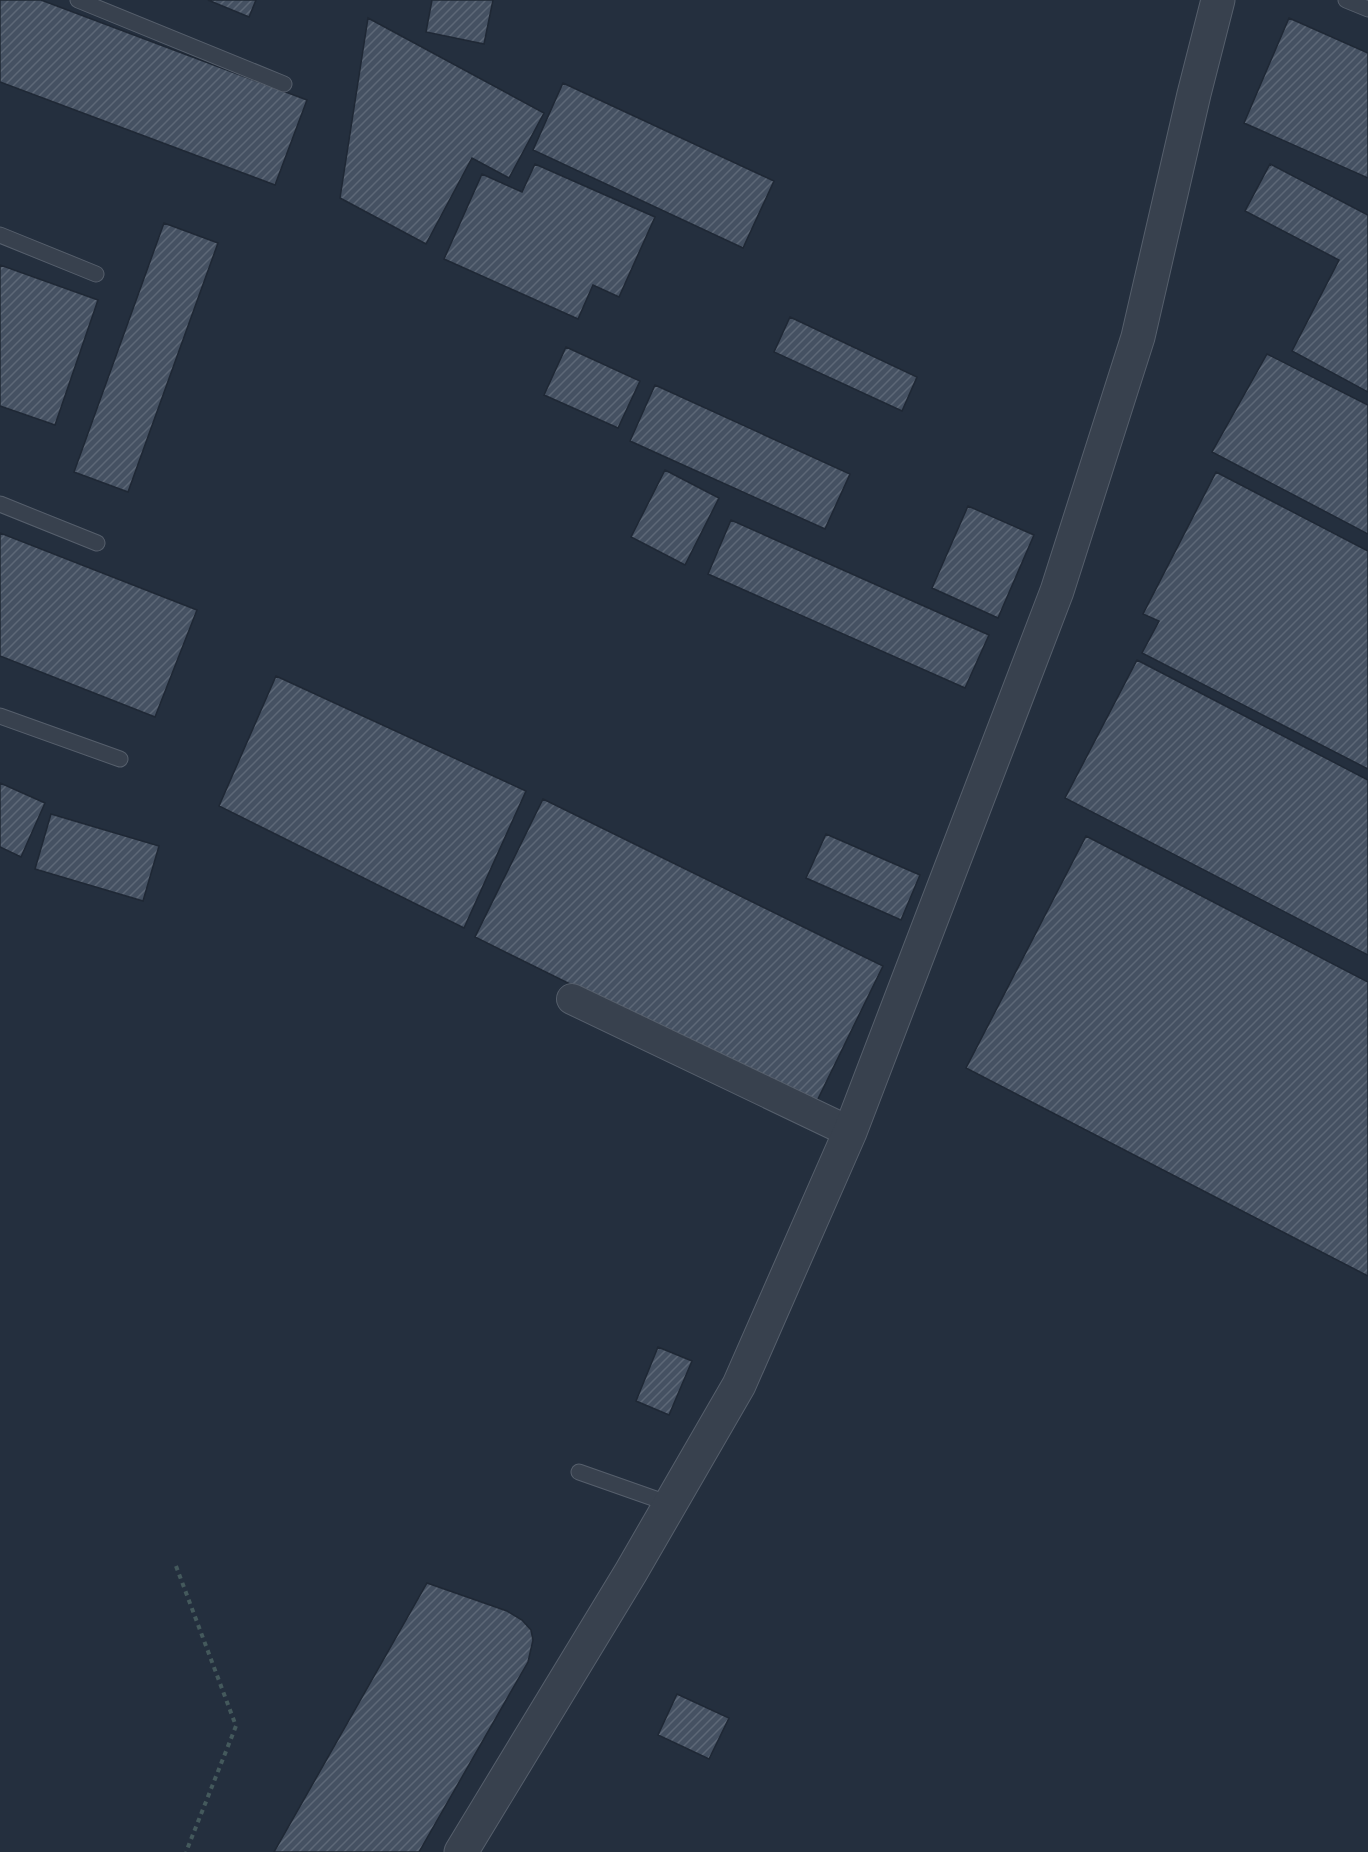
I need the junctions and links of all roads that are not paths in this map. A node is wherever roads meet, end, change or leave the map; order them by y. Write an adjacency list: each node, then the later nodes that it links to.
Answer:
1 (78, 0): 5 (lane)
2 (1218, 0): 13 (street)
3 (1346, 0): 4 (lane)
4 (1368, 9)
5 (284, 84)
6 (0, 235): 7 (lane)
7 (96, 274)
8 (0, 504): 9 (lane)
9 (97, 543)
10 (0, 717): 11 (lane)
11 (120, 759)
12 (572, 999): 13 (street)
13 (850, 1132): 15 (street)
14 (579, 1472): 15 (lane)
15 (670, 1504): 16 (street)
16 (461, 1852)

